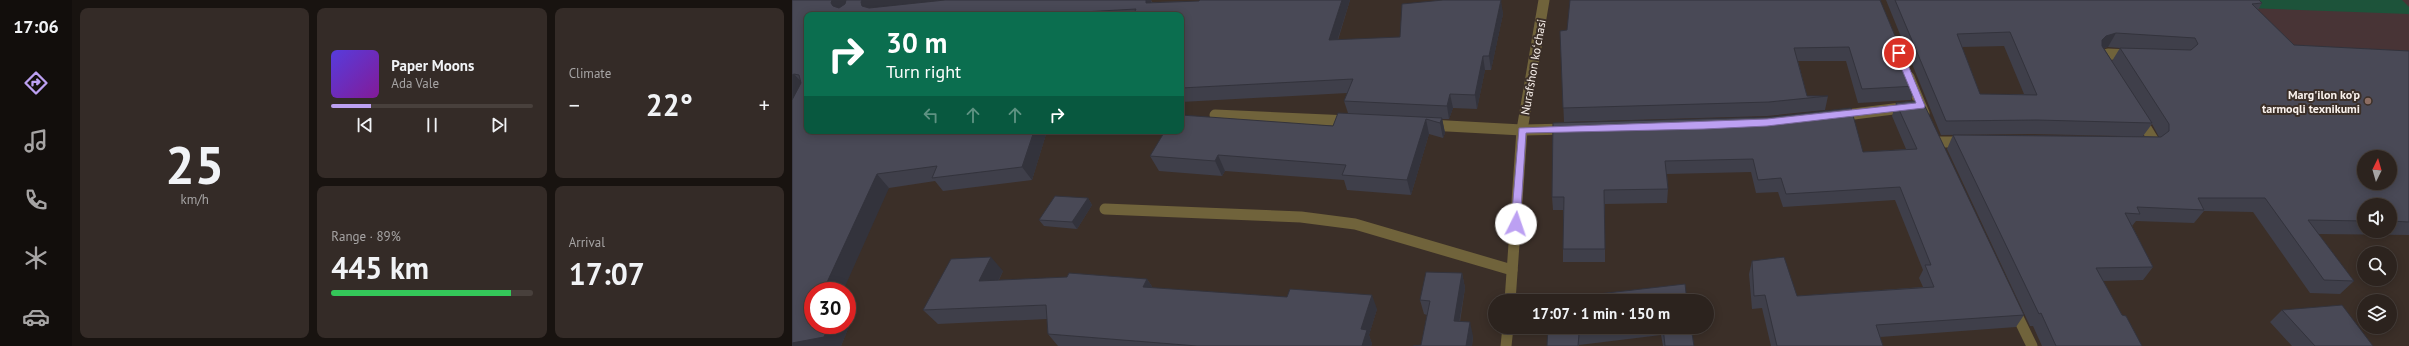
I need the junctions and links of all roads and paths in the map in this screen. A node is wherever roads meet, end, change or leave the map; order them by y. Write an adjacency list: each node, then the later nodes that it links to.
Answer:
1 (1544, 0): 13 (street, Nurafshon koʻchasi)
2 (2137, 55): 4 (street)
3 (1904, 63): 5 (street)
4 (2110, 69)
5 (1921, 106): 8 (street); 9 (street)
6 (2134, 109): 15 (street)
7 (1215, 115): 10 (street)
8 (1828, 117)
9 (1927, 120)
10 (1365, 122)
11 (1420, 125): 13 (street)
12 (1578, 129): 13 (street)
13 (1522, 130): 18 (street, Nurafshon koʻchasi)
14 (1975, 142): 16 (street)
15 (2133, 144)
16 (1943, 156)
17 (1105, 209): 18 (street)
18 (1512, 270): 19 (street, Nurafshon koʻchasi)
19 (1510, 294)
20 (2009, 297): 23 (street)
21 (1507, 334): 22 (street)
22 (1506, 346)
23 (2032, 346)

